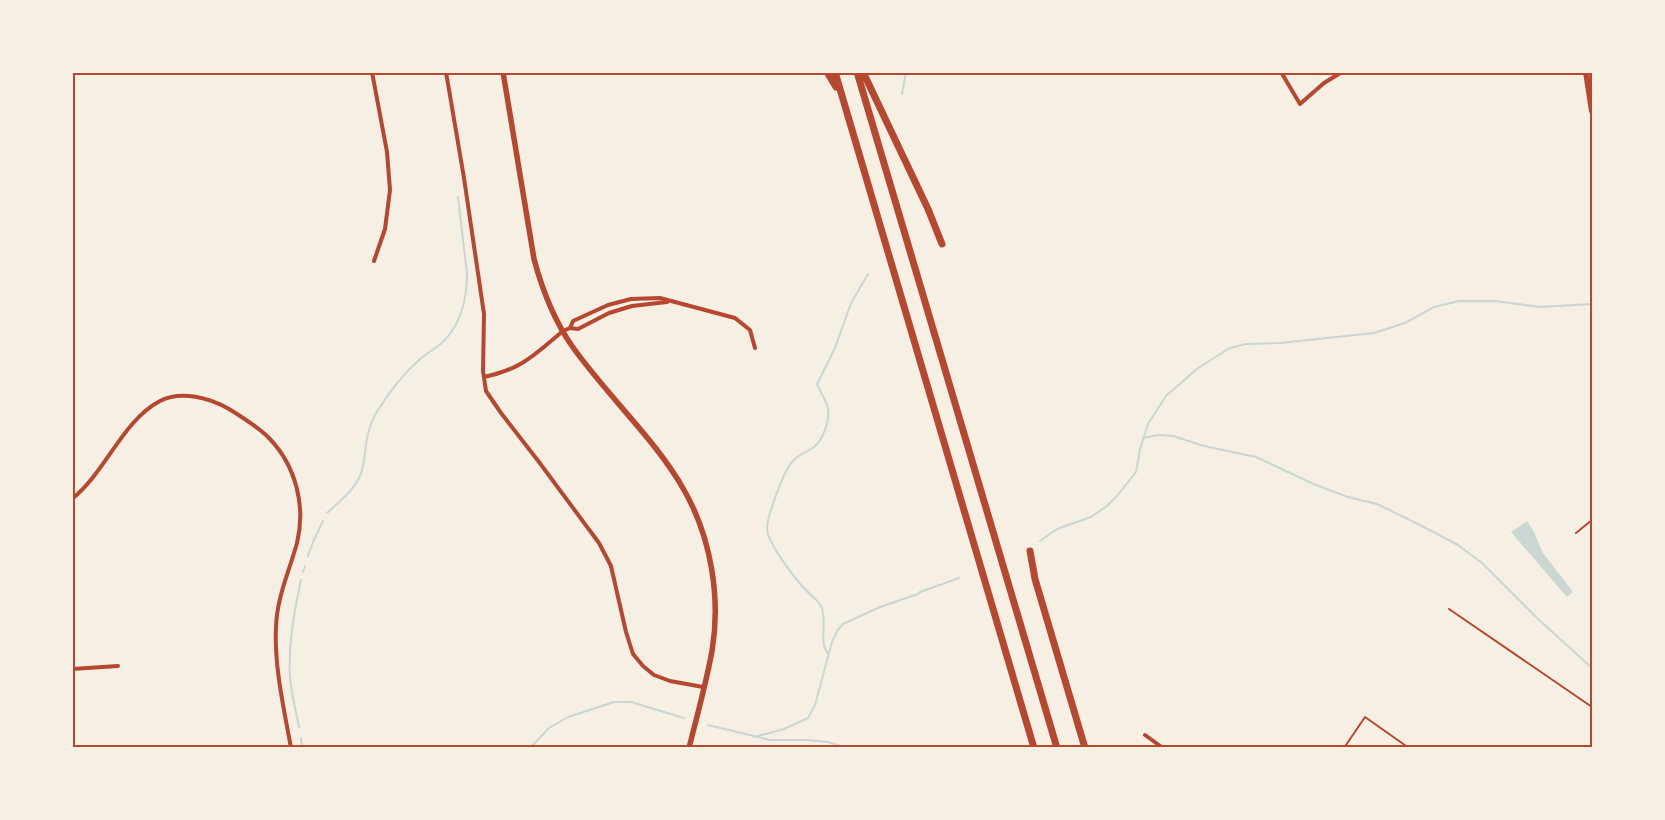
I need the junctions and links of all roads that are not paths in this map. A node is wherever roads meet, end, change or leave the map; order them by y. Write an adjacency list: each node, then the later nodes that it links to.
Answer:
1 (372, 72): 14 (street)
2 (446, 72): 19 (street)
3 (503, 72): 17 (main road)
4 (827, 72): 11 (highway)
5 (835, 72): 11 (highway)
6 (857, 72): 33 (highway)
7 (862, 72): 13 (highway)
8 (1281, 72): 9 (street)
9 (1342, 72)
10 (1586, 72): 12 (main road)
11 (842, 98): 32 (highway)
12 (1592, 111)
13 (942, 244)
14 (374, 261)
15 (669, 301): 16 (street); 16 (street); 18 (street)
16 (570, 328): 17 (street)
17 (563, 332): 19 (street); 27 (main road)
18 (755, 348)
19 (484, 377): 27 (street)
20 (72, 499): 30 (street)
21 (1592, 520): 22 (lane)
22 (1576, 533)
23 (1030, 551): 34 (highway)
24 (1449, 610): 28 (lane)
25 (118, 666): 26 (street)
26 (72, 669)
27 (703, 687): 31 (main road)
28 (1592, 708)
29 (1146, 735): 35 (street)
30 (291, 748)
31 (689, 748)
32 (1034, 748)
33 (1057, 748)
34 (1085, 748)
35 (1163, 748)
36 (1344, 748): 37 (lane)
37 (1409, 748)

